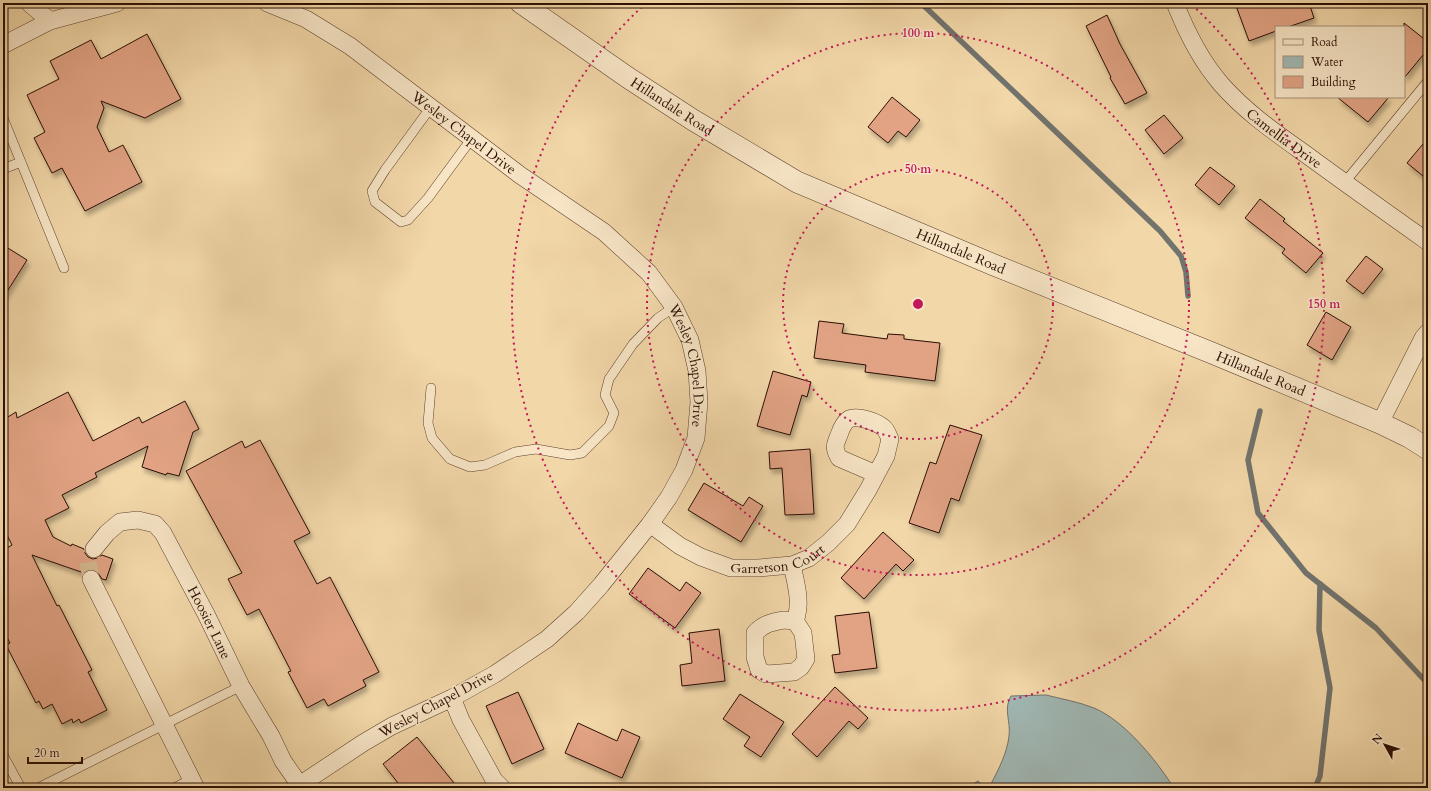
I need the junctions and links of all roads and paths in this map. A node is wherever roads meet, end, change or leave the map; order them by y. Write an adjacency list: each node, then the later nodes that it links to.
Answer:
1 (29, 3): 6 (street)
2 (118, 3): 6 (street)
3 (267, 3): 9 (street, Wesley Chapel Drive)
4 (521, 3): 20 (street, Hillandale Road)
5 (1175, 3): 14 (street, Camellia Drive)
6 (50, 21): 7 (street)
7 (3, 45)
8 (1428, 81): 14 (lane)
9 (431, 107): 11 (street, Wesley Chapel Drive); 11 (lane)
10 (3, 118): 12 (lane)
11 (472, 138): 17 (street, Wesley Chapel Drive)
12 (21, 162): 13 (lane); 16 (lane)
13 (3, 169)
14 (1345, 182): 15 (street, Camellia Drive)
15 (1428, 242)
16 (64, 268)
17 (674, 307): 19 (lane); 23 (street, Wesley Chapel Drive)
18 (1428, 332): 20 (street)
19 (431, 388)
20 (1380, 423): 21 (street, Hillandale Road)
21 (1428, 449)
22 (876, 474): 25 (street, Garretson Court)
23 (650, 524): 25 (street, Garretson Court); 29 (street, Wesley Chapel Drive)
24 (94, 549): 28 (street, Hoosier Lane)
25 (792, 565): 27 (street)
26 (91, 579): 30 (street)
27 (794, 621)
28 (241, 686): 30 (lane); 33 (street, Hoosier Lane)
29 (452, 698): 33 (street, Wesley Chapel Drive); 37 (street)
30 (164, 724): 32 (street); 35 (lane)
31 (3, 754): 34 (lane)
32 (194, 783): 36 (lane)
33 (297, 786)
34 (21, 788)
35 (38, 788)
36 (174, 788)
37 (502, 788)

